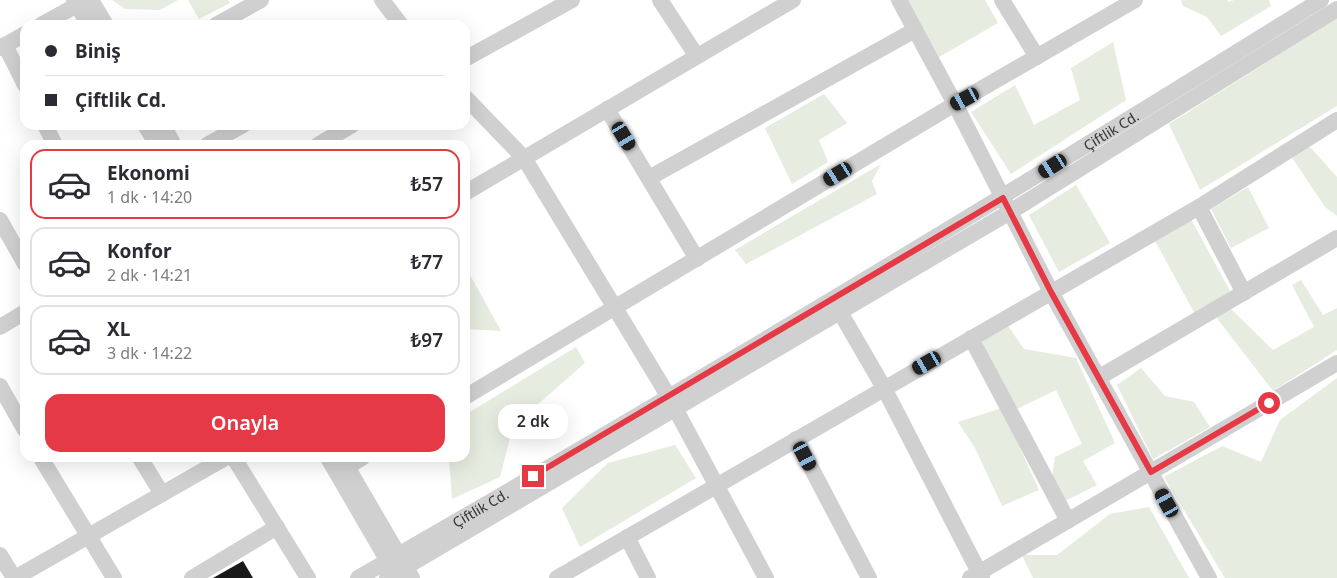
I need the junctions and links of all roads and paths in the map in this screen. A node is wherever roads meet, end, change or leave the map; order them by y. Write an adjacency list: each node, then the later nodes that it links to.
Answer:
1 (261, 0): 15 (street)
2 (382, 0): 16 (street)
3 (572, 0): 20 (street)
4 (660, 0): 21 (street)
5 (793, 0): 21 (street)
6 (899, 0): 17 (street)
7 (1002, 0): 22 (street)
8 (1321, 0): 35 (street, Çiftlik Cd.)
9 (82, 1): 12 (street); 13 (street); 14 (street)
10 (1124, 3): 22 (street)
11 (1337, 9): 35 (street, Çiftlik Cd.)
12 (50, 20)
13 (87, 20)
14 (101, 20)
15 (225, 20)
16 (397, 20)
17 (915, 30): 25 (street); 33 (street)
18 (20, 37): 19 (street)
19 (2, 46): 23 (street)
20 (470, 56)
21 (696, 56): 26 (street)
22 (1037, 57): 25 (street)
23 (20, 77)
24 (470, 102): 32 (street)
25 (956, 104): 35 (street); 40 (street)
26 (607, 108): 32 (street); 33 (street)
27 (1337, 120): 36 (street)
28 (233, 130): 30 (street)
29 (344, 130): 31 (street)
30 (216, 140)
31 (326, 140)
32 (524, 158): 34 (street); 43 (street)
33 (649, 178): 40 (street)
34 (470, 190)
35 (1006, 205): 41 (street); 44 (street, Çiftlik Cd.); 53 (street, Çiftlik Cd.)
36 (1199, 207): 41 (street); 42 (street)
37 (0, 220): 39 (street)
38 (1337, 238): 42 (street)
39 (20, 255)
40 (697, 259): 43 (street)
41 (1051, 292): 47 (street); 49 (street)
42 (1244, 293): 49 (street)
43 (616, 307): 52 (street); 53 (street)
44 (840, 312): 51 (street); 53 (street, Çiftlik Cd.)
45 (20, 315): 46 (street)
46 (0, 327)
47 (970, 338): 51 (street); 65 (street)
48 (1337, 363): 62 (street)
49 (1098, 378): 62 (street)
50 (0, 386): 54 (street)
51 (884, 388): 55 (street); 71 (street)
52 (470, 394)
53 (672, 404): 63 (street); 70 (street, Çiftlik Cd.)
54 (20, 421)
55 (796, 439): 63 (street); 80 (street)
56 (43, 462): 67 (street)
57 (142, 462): 64 (street)
58 (218, 462): 64 (street)
59 (236, 462): 66 (street)
60 (330, 462): 70 (street)
61 (344, 462): 70 (street)
62 (1151, 472): 65 (street); 81 (street)
63 (717, 485): 68 (street); 79 (street)
64 (162, 494): 67 (street)
65 (1068, 521): 71 (street)
66 (277, 527): 74 (street); 75 (street)
67 (87, 537): 72 (street); 73 (street)
68 (627, 538): 77 (street); 78 (street)
69 (0, 555): 72 (street)
70 (398, 570): 76 (street, Çiftlik Cd.)
71 (977, 576)
72 (14, 578)
73 (114, 578)
74 (192, 578)
75 (308, 578)
76 (358, 578)
77 (557, 578)
78 (648, 578)
79 (766, 578)
80 (869, 578)
81 (1208, 578)

